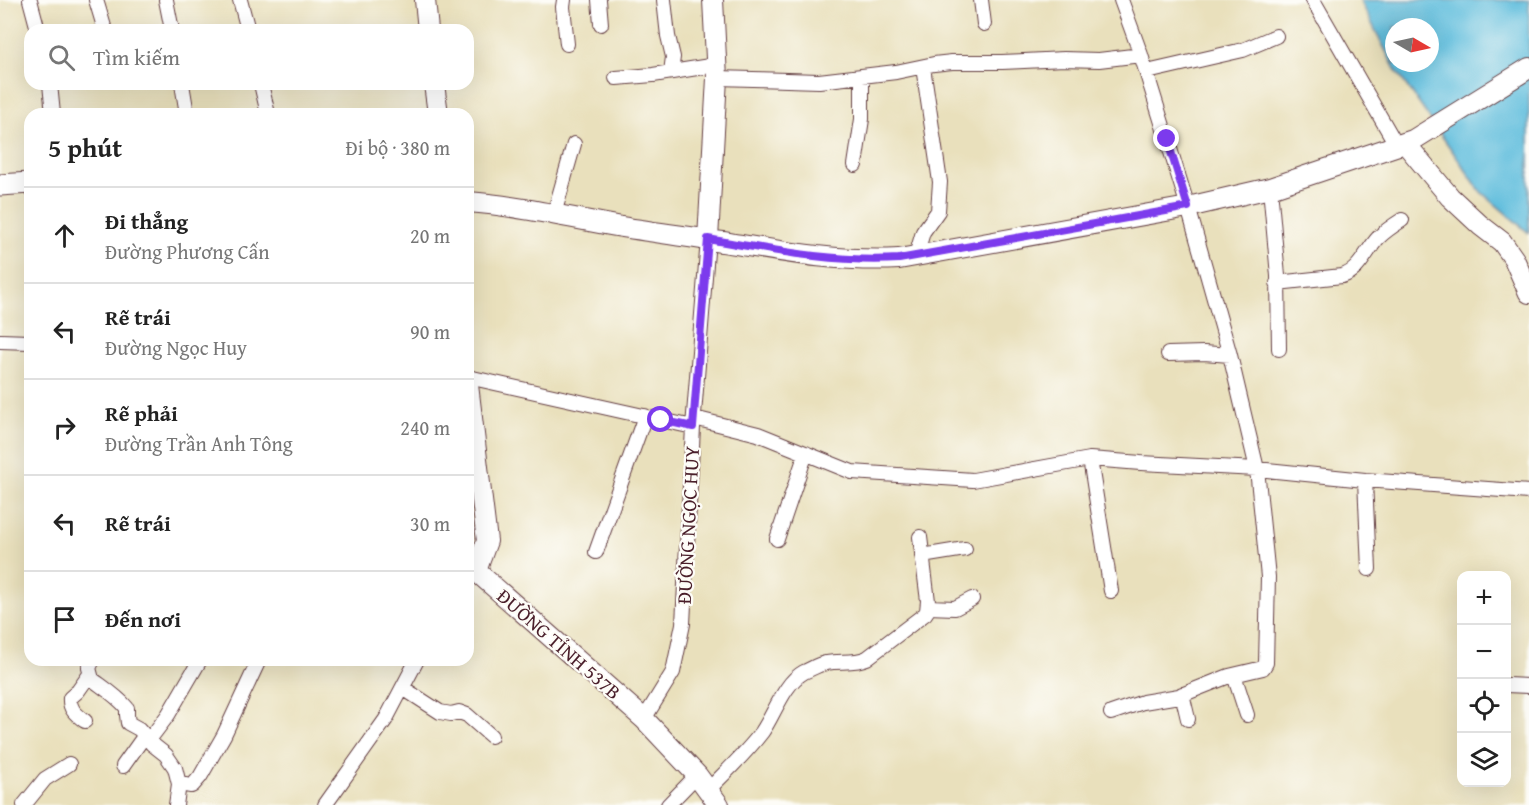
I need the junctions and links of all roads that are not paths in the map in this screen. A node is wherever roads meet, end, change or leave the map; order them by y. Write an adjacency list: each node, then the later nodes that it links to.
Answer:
1 (30, 0): 13 (street)
2 (96, 0): 14 (street)
3 (166, 0): 15 (street)
4 (240, 0): 16 (street)
5 (425, 0): 17 (main road)
6 (564, 0): 21 (street)
7 (599, 0): 18 (street)
8 (664, 0): 26 (street)
9 (712, 0): 25 (main road, ĐƯỜNG NGỌC HUY)
10 (981, 0): 19 (street)
11 (1121, 0): 22 (street)
12 (1313, 0): 38 (street)
13 (36, 24)
14 (103, 24)
15 (171, 24)
16 (246, 24)
17 (427, 24)
18 (601, 24)
19 (984, 24)
20 (1276, 36): 27 (street)
21 (567, 44)
22 (1141, 55): 23 (street); 27 (street)
23 (923, 67): 28 (street); 49 (street)
24 (1529, 69): 38 (main road)
25 (716, 71): 26 (street); 28 (street); 48 (main road, ĐƯỜNG NGỌC HUY)
26 (671, 72): 29 (street)
27 (1147, 72): 45 (street)
28 (862, 77): 40 (street)
29 (616, 78)
30 (51, 90): 34 (street)
31 (183, 90): 35 (street)
32 (262, 90): 36 (street)
33 (435, 90): 37 (main road)
34 (53, 108)
35 (186, 108)
36 (267, 108)
37 (437, 108)
38 (1405, 143): 43 (main road); 51 (main road)
39 (574, 144): 46 (street)
40 (855, 165)
41 (24, 183): 42 (main road)
42 (0, 184)
43 (1270, 188): 45 (main road); 50 (street)
44 (474, 202): 46 (main road)
45 (1188, 207): 49 (main road); 56 (street)
46 (554, 214): 48 (main road)
47 (1402, 220): 50 (street)
48 (708, 239): 49 (main road); 59 (street, ĐƯỜNG NGỌC HUY)
49 (918, 256)
50 (1277, 283): 54 (street)
51 (1529, 293)
52 (0, 340): 53 (street)
53 (24, 342)
54 (1279, 349)
55 (1168, 354): 56 (street)
56 (1230, 355): 63 (street)
57 (474, 378): 58 (street)
58 (645, 416): 59 (street); 69 (street)
59 (693, 422): 61 (street); 88 (street, ĐƯỜNG NGỌC HUY)
60 (474, 434): 71 (main road, ĐƯỜNG TỈNH 537B)
61 (806, 453): 62 (street); 67 (street)
62 (1090, 459): 63 (street); 74 (street)
63 (1257, 469): 64 (street); 81 (street)
64 (1365, 480): 65 (street); 72 (street)
65 (1529, 492)
66 (920, 537): 70 (street)
67 (777, 539)
68 (965, 549): 70 (street)
69 (596, 552)
70 (922, 556): 76 (street)
71 (474, 569)
72 (1369, 569)
73 (474, 575): 88 (main road, ĐƯỜNG TỈNH 537B)
74 (1111, 591)
75 (972, 599): 76 (street)
76 (928, 607): 96 (street)
77 (197, 666): 92 (street)
78 (256, 666): 95 (street)
79 (414, 666): 84 (street)
80 (91, 667): 90 (street); 92 (street)
81 (1234, 675): 85 (street); 87 (street)
82 (1511, 685): 83 (street)
83 (1529, 686)
84 (404, 688): 91 (street); 99 (street)
85 (1182, 694): 86 (street); 89 (street)
86 (1111, 713)
87 (1247, 715)
88 (645, 719): 96 (main road, ĐƯỜNG TỈNH 537B)
89 (1188, 719)
90 (85, 721)
91 (491, 736)
92 (147, 737): 94 (street); 95 (street)
93 (69, 764): 97 (street)
94 (123, 766)
95 (180, 784): 98 (street)
96 (708, 790): 100 (street)
97 (24, 805)
98 (176, 805)
99 (325, 805)
100 (668, 805)

